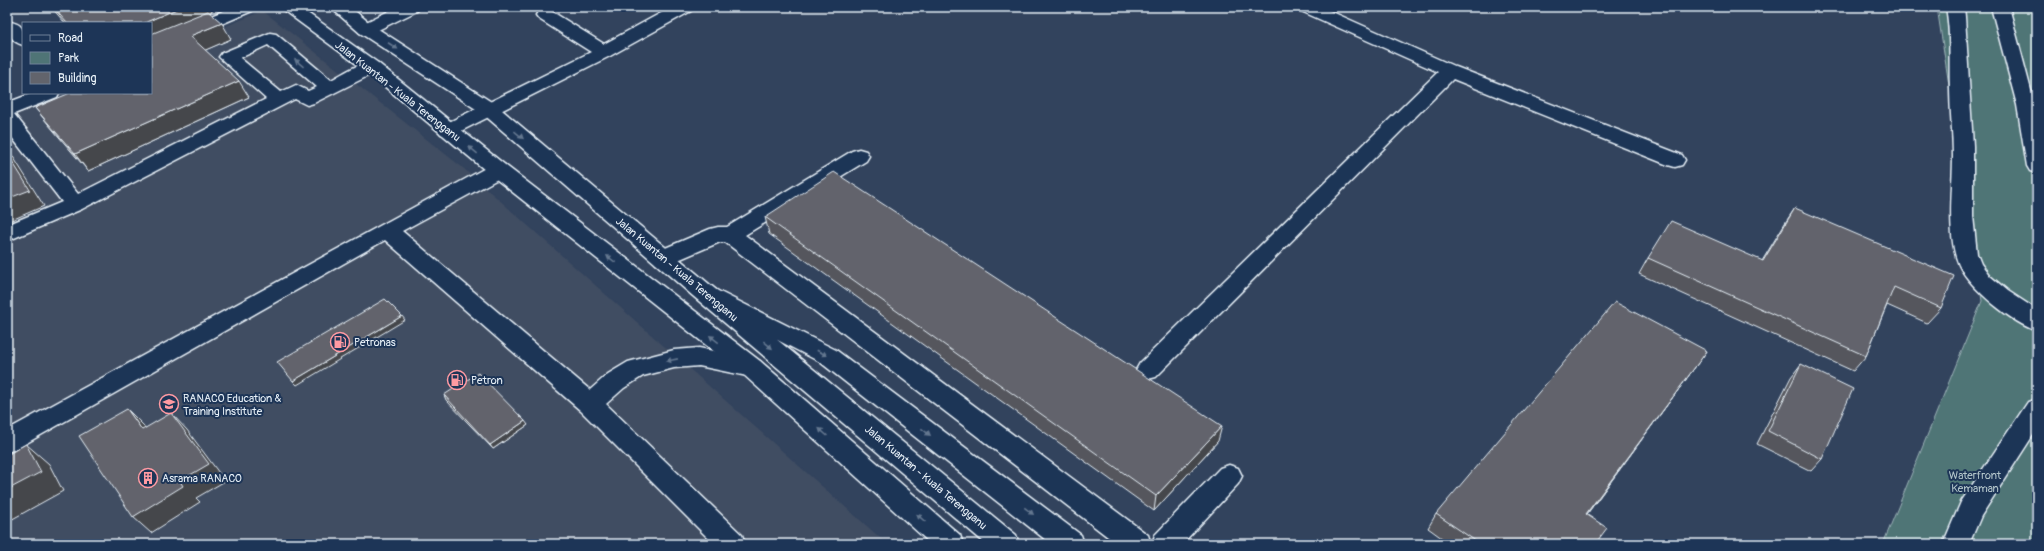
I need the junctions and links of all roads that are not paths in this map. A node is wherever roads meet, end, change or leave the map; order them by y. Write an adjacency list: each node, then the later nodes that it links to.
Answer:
1 (246, 7): 14 (main road)
2 (288, 7): 17 (main road, Jalan Kuantan - Kuala Terengganu)
3 (339, 7): 11 (main road, Jalan Kuantan - Kuala Terengganu)
4 (411, 7): 11 (main road)
5 (685, 7): 16 (main road)
6 (1307, 7): 18 (main road)
7 (1955, 7): 36 (main road)
8 (2000, 7): 28 (main road)
9 (545, 15): 16 (main road)
10 (7, 26): 12 (main road)
11 (366, 29): 22 (main road, Jalan Kuantan - Kuala Terengganu, one-way to 22)
12 (22, 40)
13 (22, 42): 15 (main road)
14 (152, 48)
15 (7, 49)
16 (604, 52): 22 (main road)
17 (372, 67): 19 (main road); 25 (main road, Jalan Kuantan - Kuala Terengganu)
18 (1450, 71): 27 (main road); 38 (main road)
19 (329, 88): 21 (main road); 21 (main road, one-way to 21)
20 (47, 94): 23 (main road)
21 (279, 100): 30 (main road)
22 (489, 109): 25 (main road); 34 (main road, Jalan Kuantan - Kuala Terengganu, one-way to 34)
23 (7, 110)
24 (7, 118): 30 (main road)
25 (448, 130): 29 (main road, Jalan Kuantan - Kuala Terengganu, one-way to 25)
26 (858, 156): 33 (main road)
27 (1675, 160)
28 (2037, 166)
29 (498, 170): 31 (main road); 37 (main road, Jalan Kuantan - Kuala Terengganu, one-way to 29)
30 (75, 204): 32 (main road)
31 (388, 230): 39 (main road); 41 (main road)
32 (7, 234)
33 (730, 235): 34 (main road); 47 (main road)
34 (664, 258): 35 (main road, Jalan Kuantan - Kuala Terengganu)
35 (701, 290): 45 (main road, Jalan Kuantan - Kuala Terengganu, one-way to 45); 46 (main road, one-way to 46)
36 (2037, 322)
37 (752, 368): 39 (main road, one-way to 39); 44 (main road, Jalan Kuantan - Kuala Terengganu, one-way to 37)
38 (1148, 370)
39 (590, 404): 43 (main road)
40 (2037, 409): 49 (main road)
41 (7, 442)
42 (1229, 476): 48 (main road)
43 (732, 544)
44 (950, 544)
45 (1006, 544)
46 (1071, 544)
47 (1138, 544)
48 (1165, 544)
49 (1956, 544)

